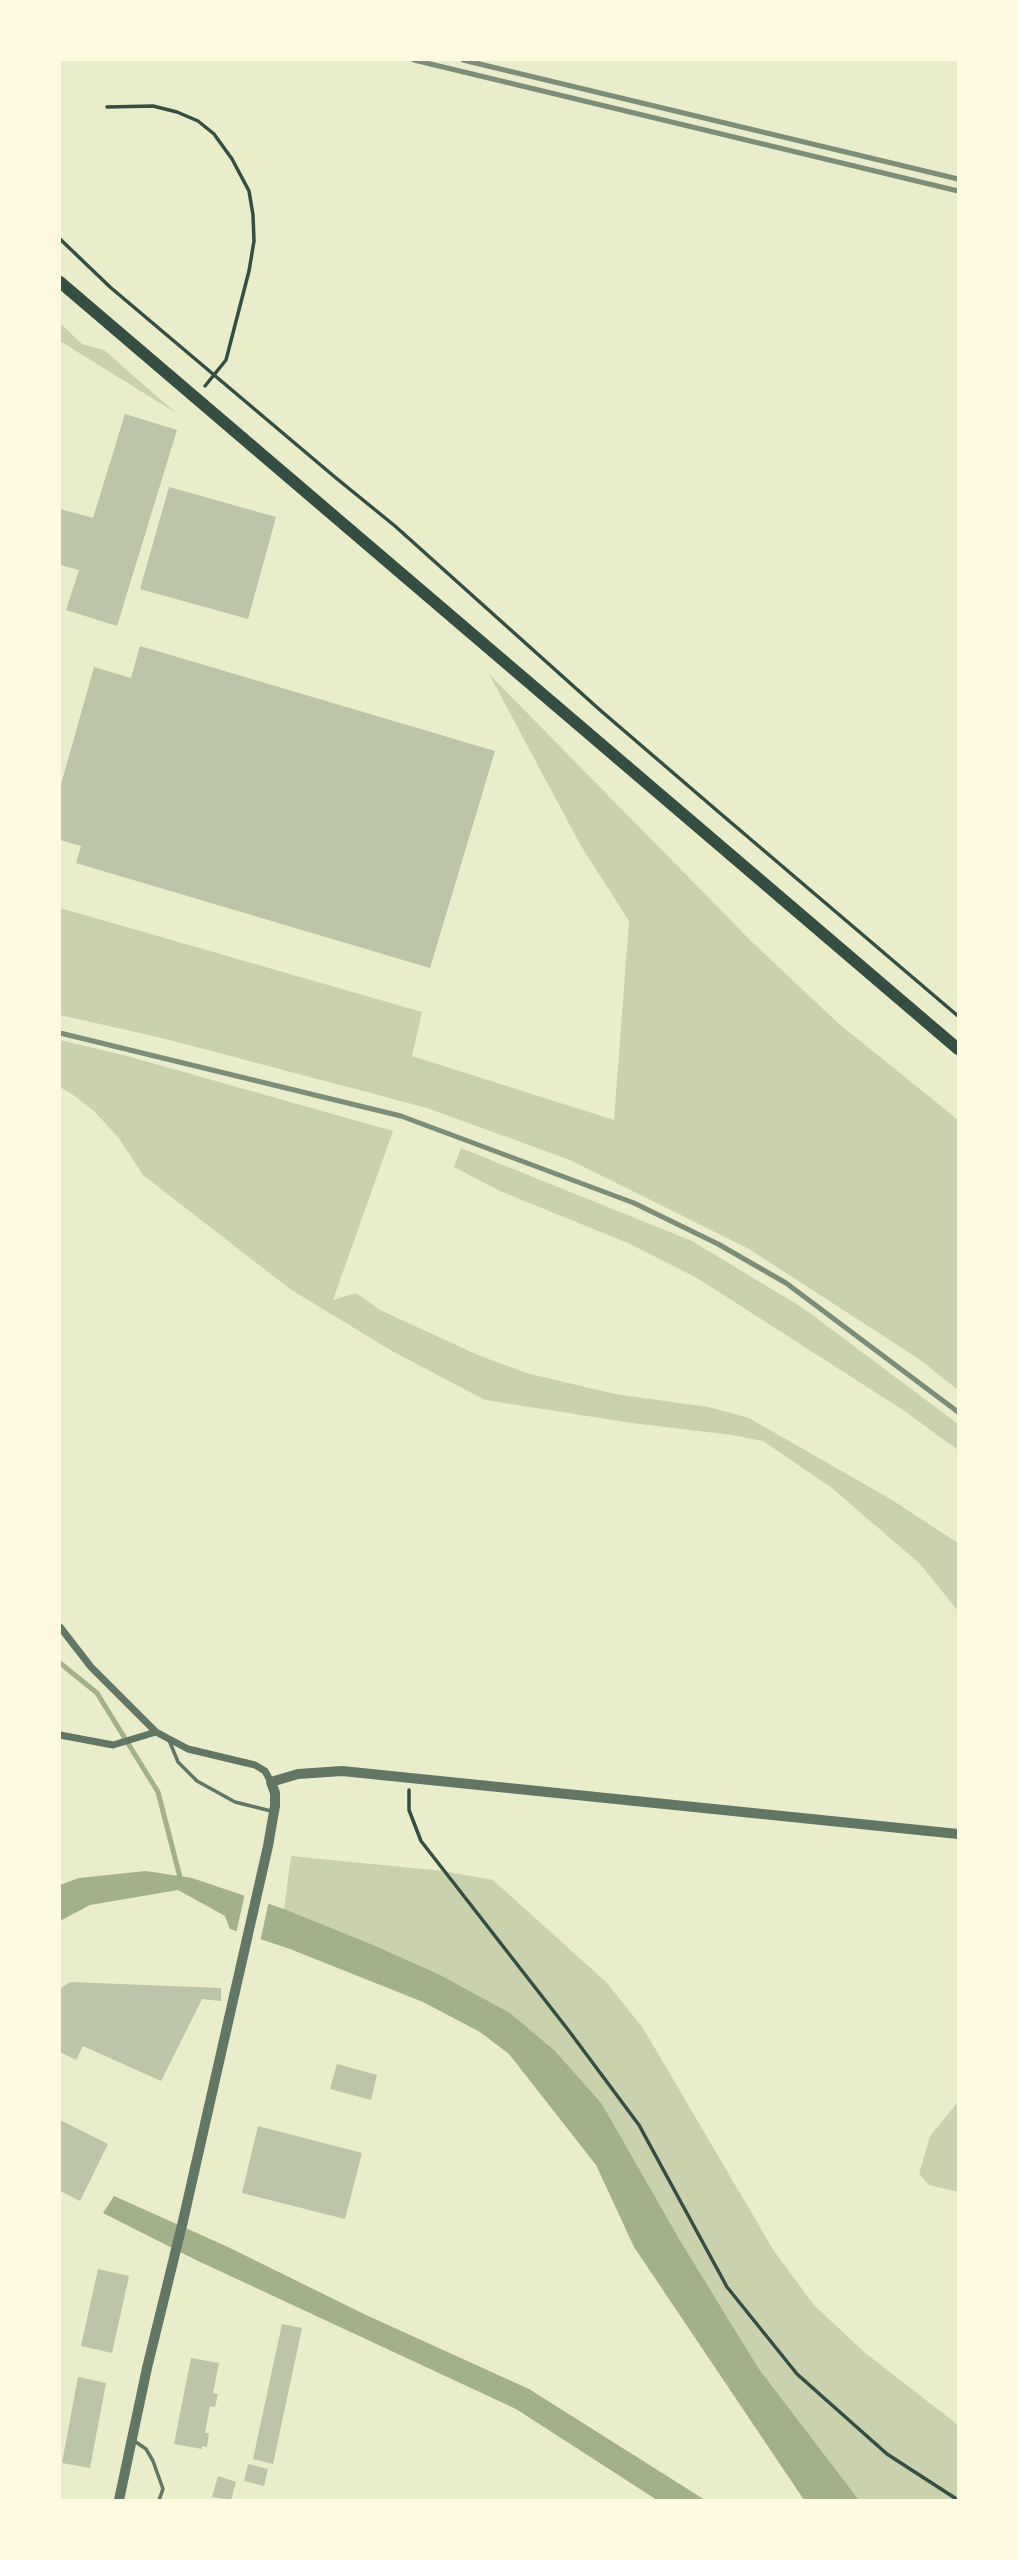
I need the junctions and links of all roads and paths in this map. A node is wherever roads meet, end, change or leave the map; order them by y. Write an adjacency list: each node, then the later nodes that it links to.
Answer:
1 (107, 107): 4 (path)
2 (60, 239): 4 (path)
3 (60, 282): 6 (main road)
4 (215, 375): 5 (path)
5 (958, 1016)
6 (958, 1049)
7 (60, 1627): 8 (street)
8 (156, 1732): 9 (street); 10 (street)
9 (60, 1735)
10 (169, 1741): 12 (street); 13 (lane)
11 (409, 1777): 12 (street); 14 (street); 16 (path)
12 (271, 1782): 13 (street)
13 (274, 1812): 15 (street)
14 (958, 1834)
15 (131, 2440): 17 (street); 18 (lane)
16 (958, 2500)
17 (119, 2501)
18 (159, 2501)

